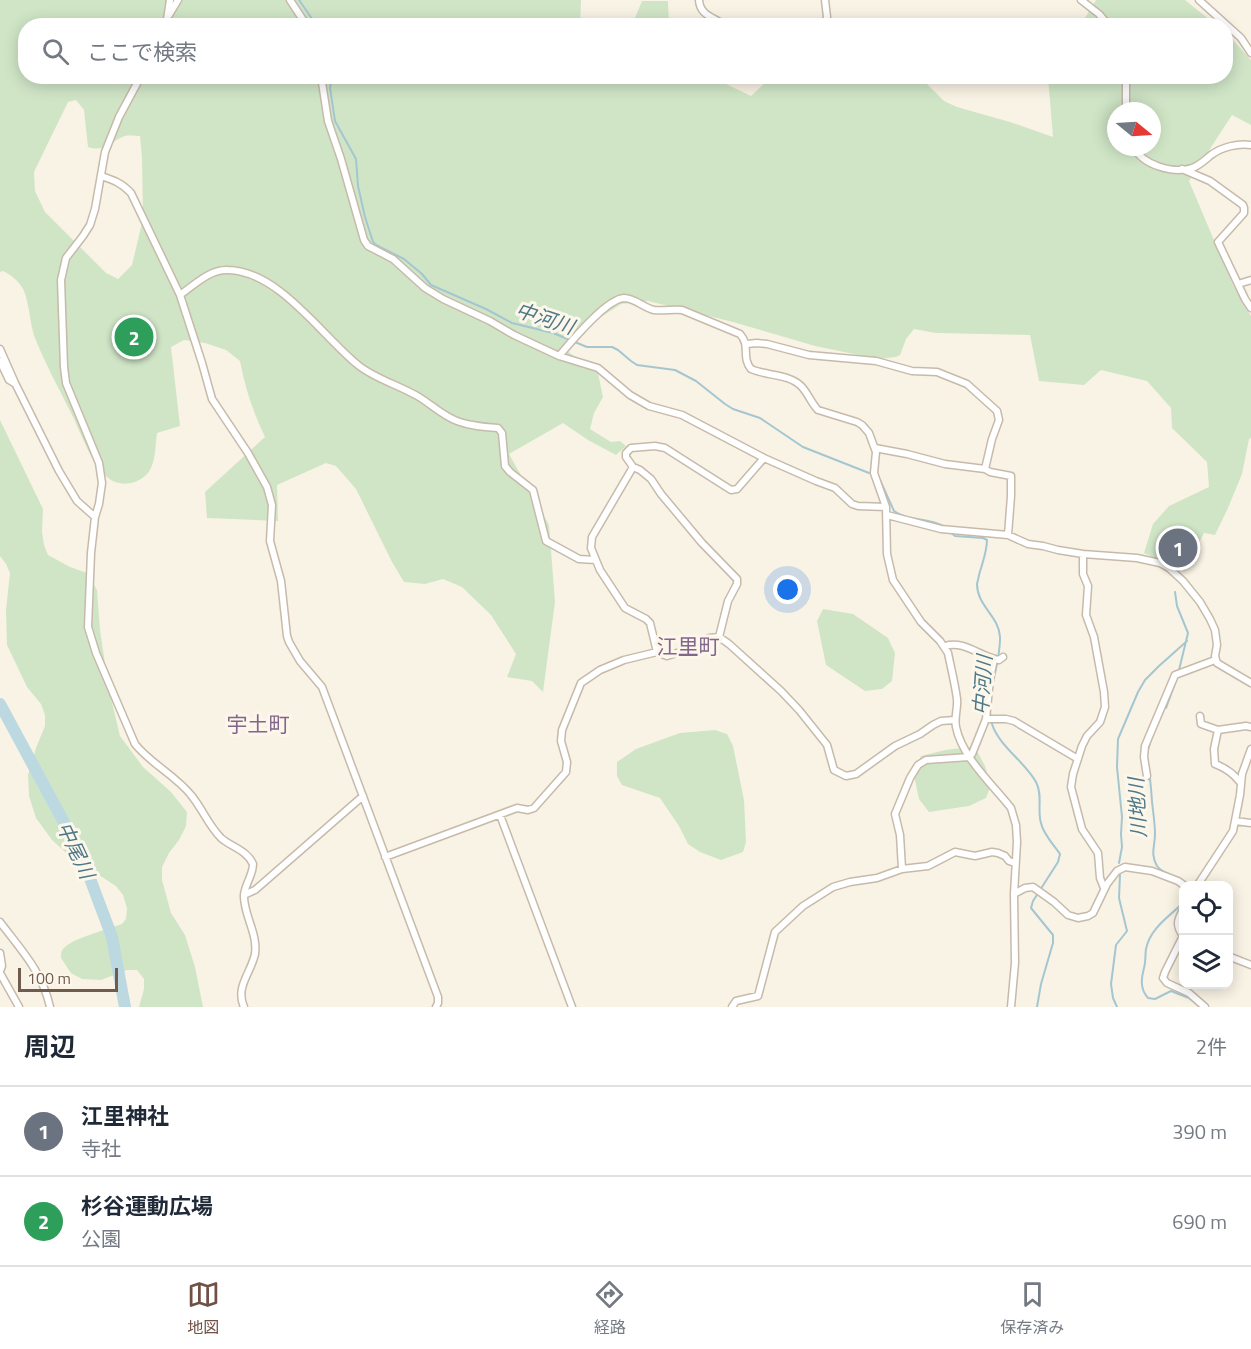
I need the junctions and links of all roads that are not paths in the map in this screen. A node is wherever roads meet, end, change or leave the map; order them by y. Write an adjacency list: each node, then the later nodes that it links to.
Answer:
1 (170, 0): 8 (street)
2 (178, 0): 8 (street)
3 (290, 0): 9 (street)
4 (699, 0): 10 (street)
5 (825, 0): 11 (street)
6 (1081, 0): 12 (street)
7 (1199, 0): 13 (street)
8 (168, 16)
9 (302, 18)
10 (713, 18)
11 (827, 18)
12 (1102, 18)
13 (1219, 18)
14 (1233, 31): 15 (street)
15 (1251, 53)
16 (137, 84): 23 (street)
17 (322, 84): 30 (street)
18 (1126, 84): 19 (street)
19 (1126, 102)
20 (1251, 145): 22 (street)
21 (1140, 156): 22 (street)
22 (1182, 169): 25 (street)
23 (100, 176): 26 (street); 39 (street)
24 (1251, 280): 25 (street)
25 (1238, 284): 27 (street)
26 (180, 295): 42 (street); 58 (street)
27 (1251, 308)
28 (747, 344): 30 (street); 33 (street); 36 (street)
29 (0, 349): 32 (street)
30 (558, 356): 34 (street)
31 (0, 361): 32 (street)
32 (15, 383): 39 (street)
33 (875, 448): 36 (street); 37 (street)
34 (764, 458): 35 (street); 37 (street)
35 (633, 467): 42 (street); 43 (street)
36 (985, 469): 40 (street)
37 (886, 507): 38 (street)
38 (886, 515): 40 (street); 44 (street)
39 (95, 517): 69 (street)
40 (1008, 535): 41 (street)
41 (1083, 554): 46 (street); 55 (street)
42 (596, 560): 45 (street)
43 (719, 637): 45 (street); 50 (street)
44 (945, 646): 49 (street); 50 (street)
45 (657, 652): 59 (street)
46 (1215, 660): 47 (street); 56 (street)
47 (1251, 683)
48 (1200, 716): 52 (street)
49 (990, 719): 54 (street); 55 (street)
50 (955, 720): 54 (street)
51 (1251, 727): 52 (street)
52 (1218, 730): 57 (street)
53 (1251, 749): 57 (street)
54 (969, 757): 63 (street); 64 (street)
55 (1078, 759): 67 (street)
56 (1147, 776)
57 (1240, 782): 60 (street)
58 (363, 796): 62 (street); 69 (street)
59 (500, 815): 62 (street); 82 (street)
60 (1235, 821): 61 (street); 65 (street)
61 (1251, 823)
62 (385, 857): 81 (street)
63 (1015, 863): 64 (street); 68 (street)
64 (902, 869): 83 (street)
65 (1200, 881)
66 (1179, 882): 67 (street)
67 (1104, 888): 68 (street)
68 (1014, 894): 84 (street)
69 (244, 895): 80 (street)
70 (0, 922): 79 (street)
71 (1179, 945): 76 (street)
72 (0, 953): 75 (street)
73 (1233, 958): 74 (street)
74 (1251, 965)
75 (0, 972): 78 (street)
76 (1179, 988)
77 (1180, 989): 85 (street)
78 (19, 1007)
79 (50, 1007)
80 (244, 1007)
81 (436, 1007)
82 (572, 1007)
83 (732, 1007)
84 (1011, 1007)
85 (1205, 1007)

